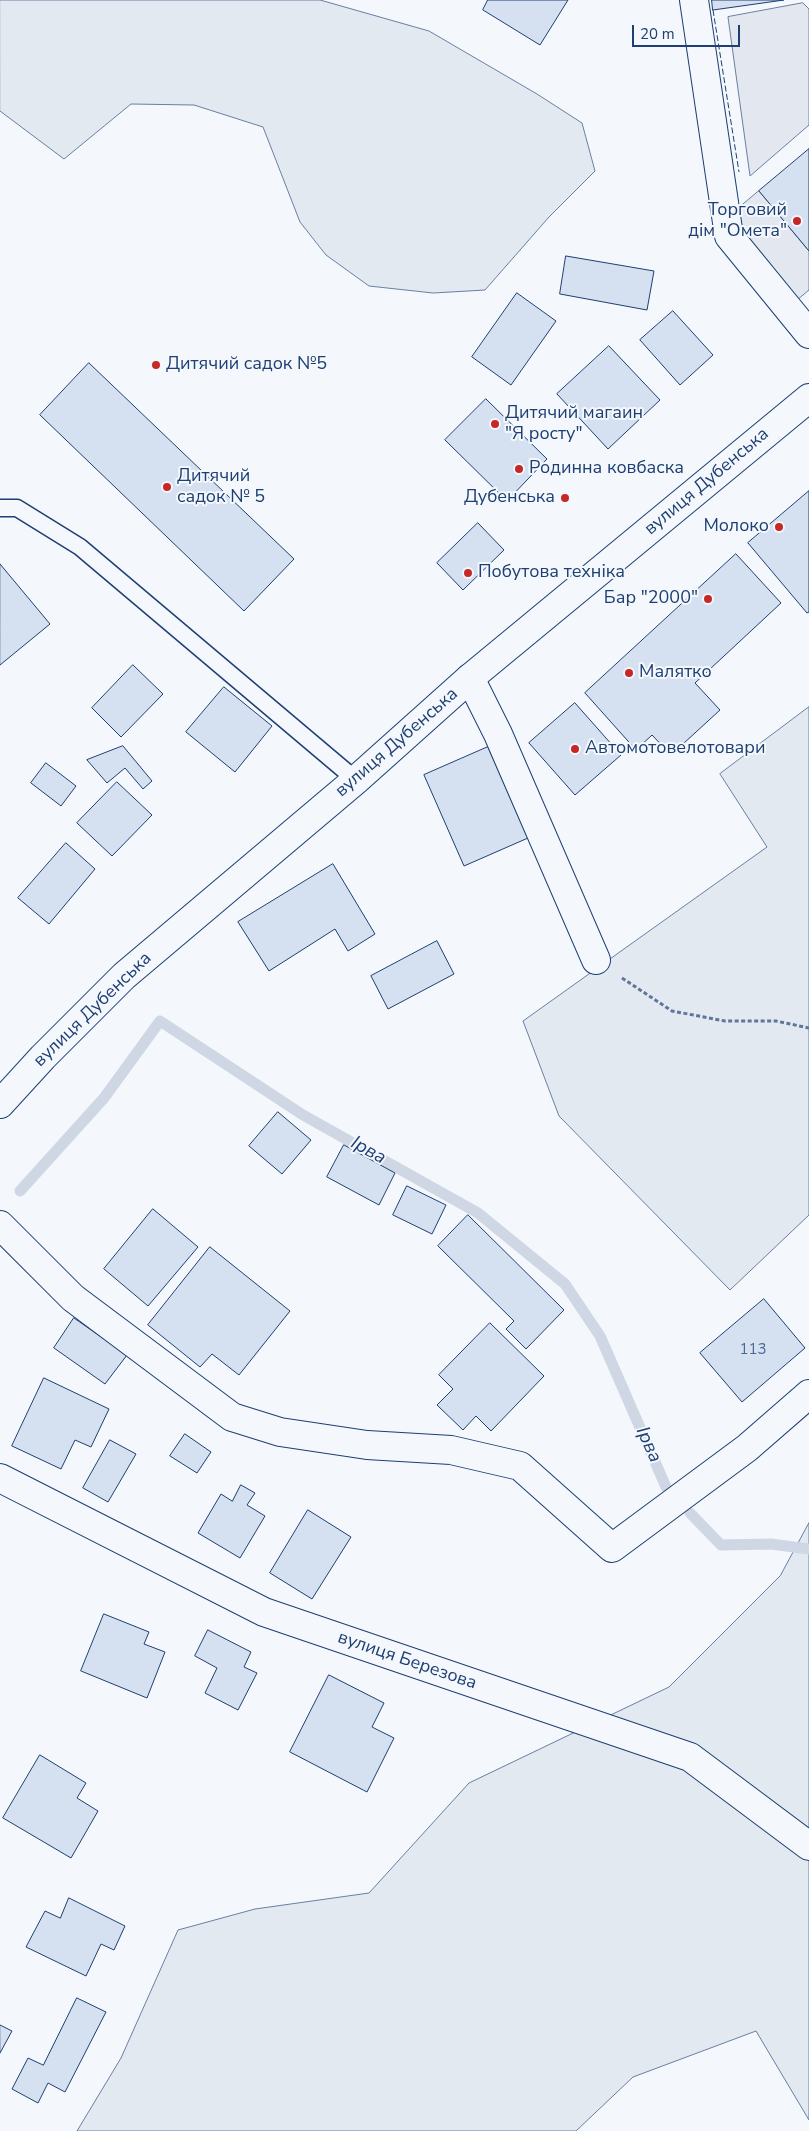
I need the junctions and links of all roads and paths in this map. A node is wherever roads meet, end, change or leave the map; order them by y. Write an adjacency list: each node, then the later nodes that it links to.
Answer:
1 (694, 0): 2 (street)
2 (809, 334)
3 (809, 398): 5 (street, вулиця Дубенська)
4 (0, 508): 6 (lane)
5 (470, 678): 6 (street, вулиця Дубенська); 7 (street)
6 (356, 780): 9 (street, вулиця Дубенська)
7 (596, 960): 8 (path)
8 (809, 1028)
9 (0, 1104)
10 (0, 1224): 11 (street)
11 (809, 1394)
12 (0, 1478): 13 (street, вулиця Березова)
13 (809, 1846)

